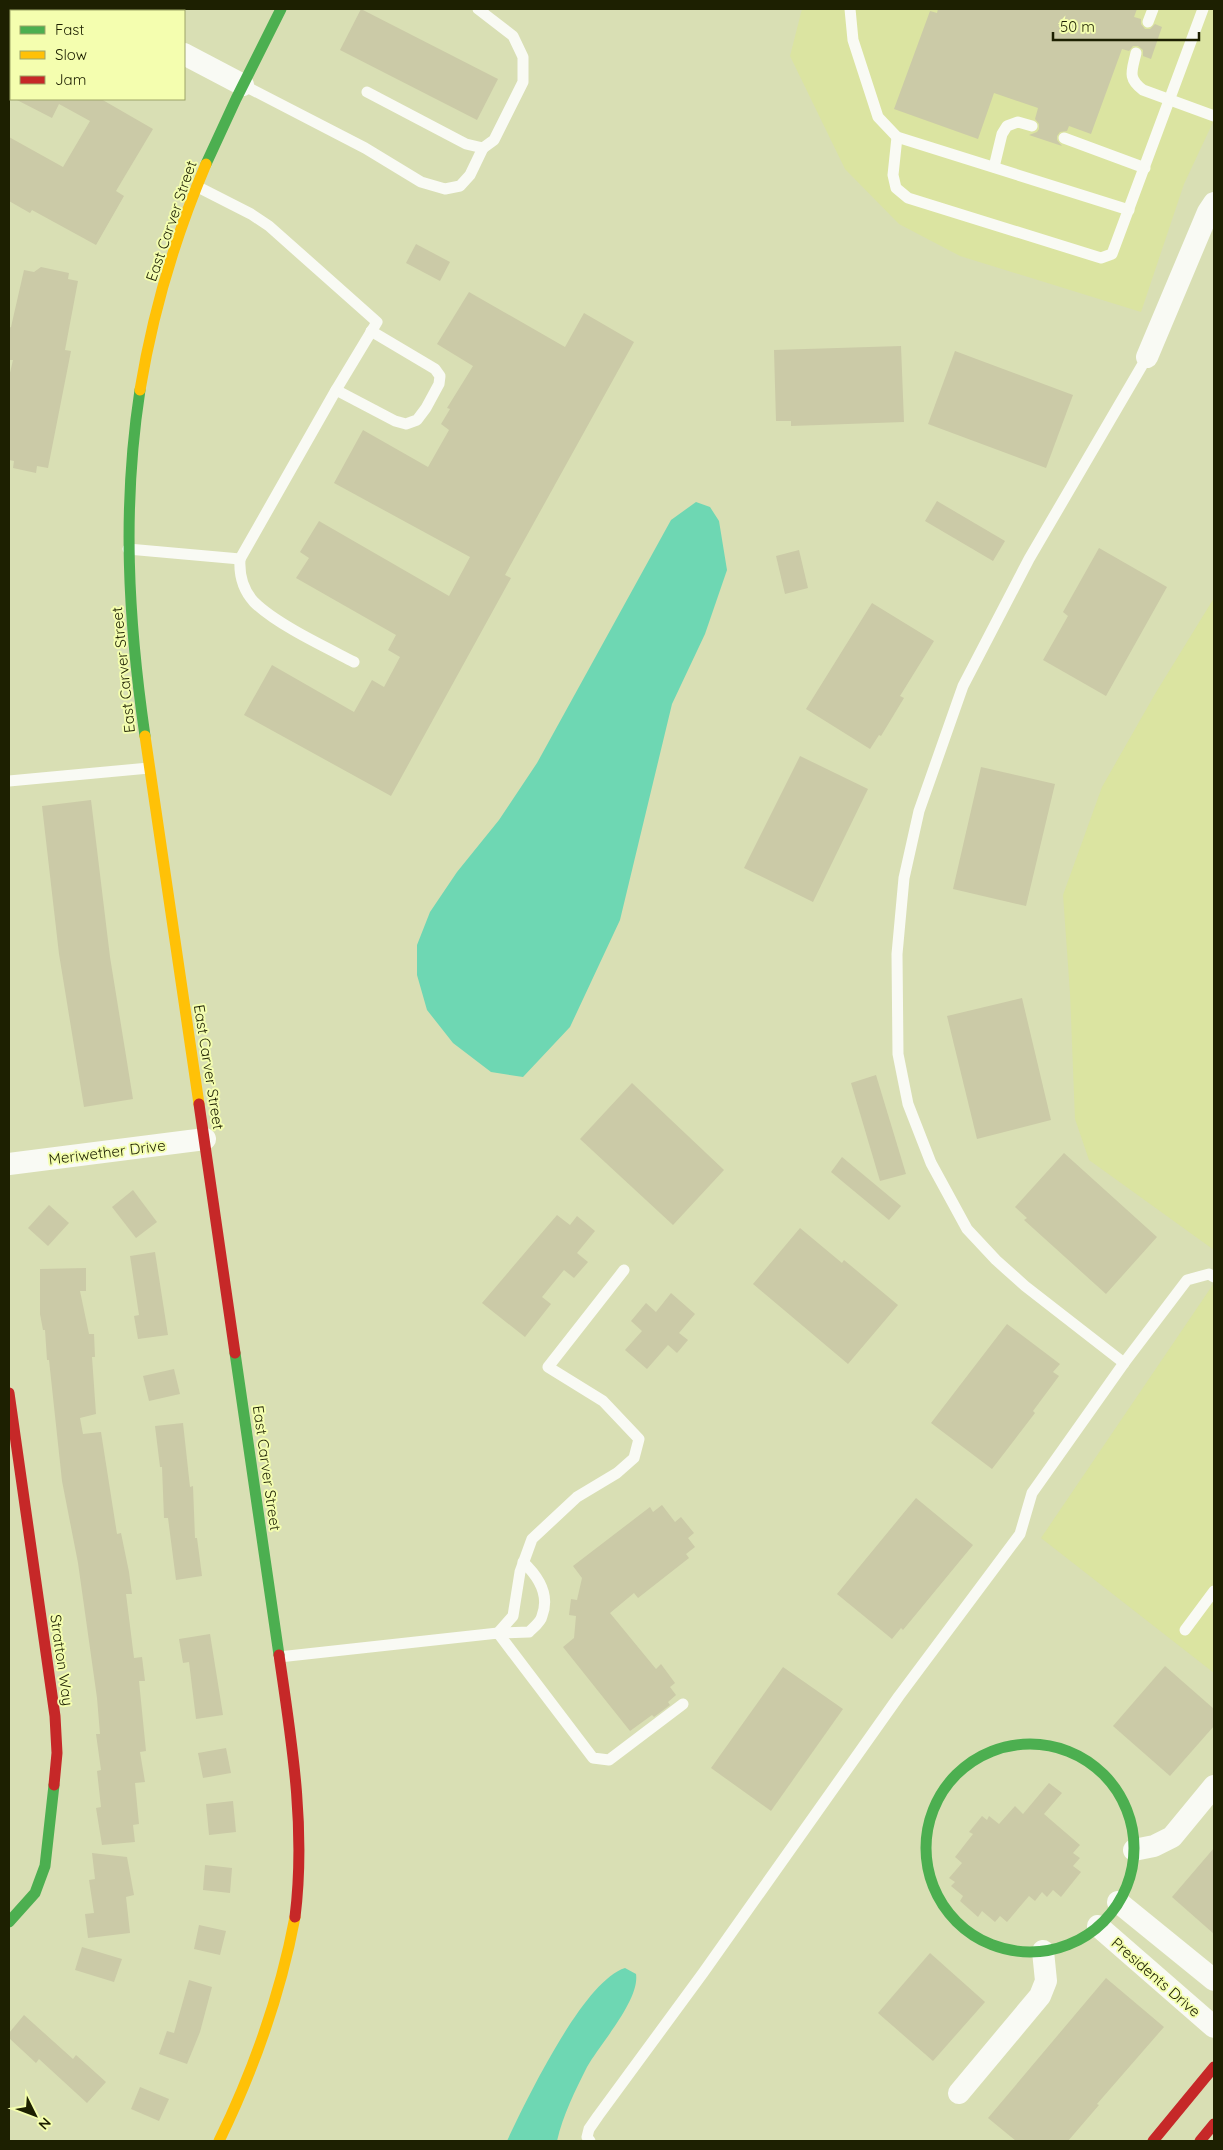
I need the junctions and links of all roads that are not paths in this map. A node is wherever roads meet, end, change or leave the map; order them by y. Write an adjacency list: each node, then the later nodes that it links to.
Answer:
1 (280, 9): 9 (street, East Carver Street)
2 (478, 9): 16 (lane)
3 (850, 9): 14 (lane)
4 (1154, 9): 6 (lane)
5 (1203, 9): 11 (lane)
6 (1148, 22)
7 (1136, 53): 11 (lane)
8 (185, 55): 9 (street)
9 (243, 85): 16 (lane); 19 (street, East Carver Street)
10 (366, 92): 16 (lane)
11 (1170, 99): 12 (lane); 18 (lane)
12 (1214, 116)
13 (1032, 126): 17 (lane)
14 (897, 137): 17 (lane); 20 (lane)
15 (1064, 138): 18 (lane)
16 (483, 148)
17 (994, 167): 20 (lane)
18 (1145, 168): 20 (lane)
19 (198, 187): 22 (lane); 25 (street, East Carver Street)
20 (1129, 210)
21 (1212, 210): 23 (street)
22 (371, 331): 24 (lane); 24 (lane)
23 (1147, 357): 34 (lane)
24 (336, 390): 26 (lane)
25 (128, 549): 26 (lane); 28 (street, East Carver Street)
26 (240, 559): 27 (lane)
27 (354, 662)
28 (149, 768): 29 (lane); 30 (street, East Carver Street)
29 (9, 781)
30 (205, 1139): 31 (street, Meriwether Drive); 40 (street, East Carver Street)
31 (9, 1164)
32 (624, 1270): 36 (lane)
33 (1214, 1277): 34 (lane)
34 (1124, 1363): 54 (lane)
35 (9, 1393): 45 (street, Stratton Way)
36 (523, 1562): 39 (lane); 39 (lane)
37 (1214, 1591): 38 (lane)
38 (1185, 1630)
39 (498, 1633): 40 (lane); 41 (lane)
40 (279, 1657): 53 (street, East Carver Street)
41 (683, 1704)
42 (1214, 1786): 43 (street)
43 (1134, 1850): 44 (street, Presidents Drive); 47 (street, Presidents Drive)
44 (1118, 1902): 46 (street, Presidents Drive); 48 (street)
45 (10, 1922)
46 (1098, 1926): 47 (street, Presidents Drive); 49 (street, Presidents Drive)
47 (1043, 1951): 51 (street)
48 (1214, 1980)
49 (1214, 2027)
50 (1214, 2067): 55 (street)
51 (960, 2092)
52 (1214, 2124): 56 (street)
53 (219, 2141)
54 (590, 2141)
55 (1153, 2141)
56 (1200, 2141)

